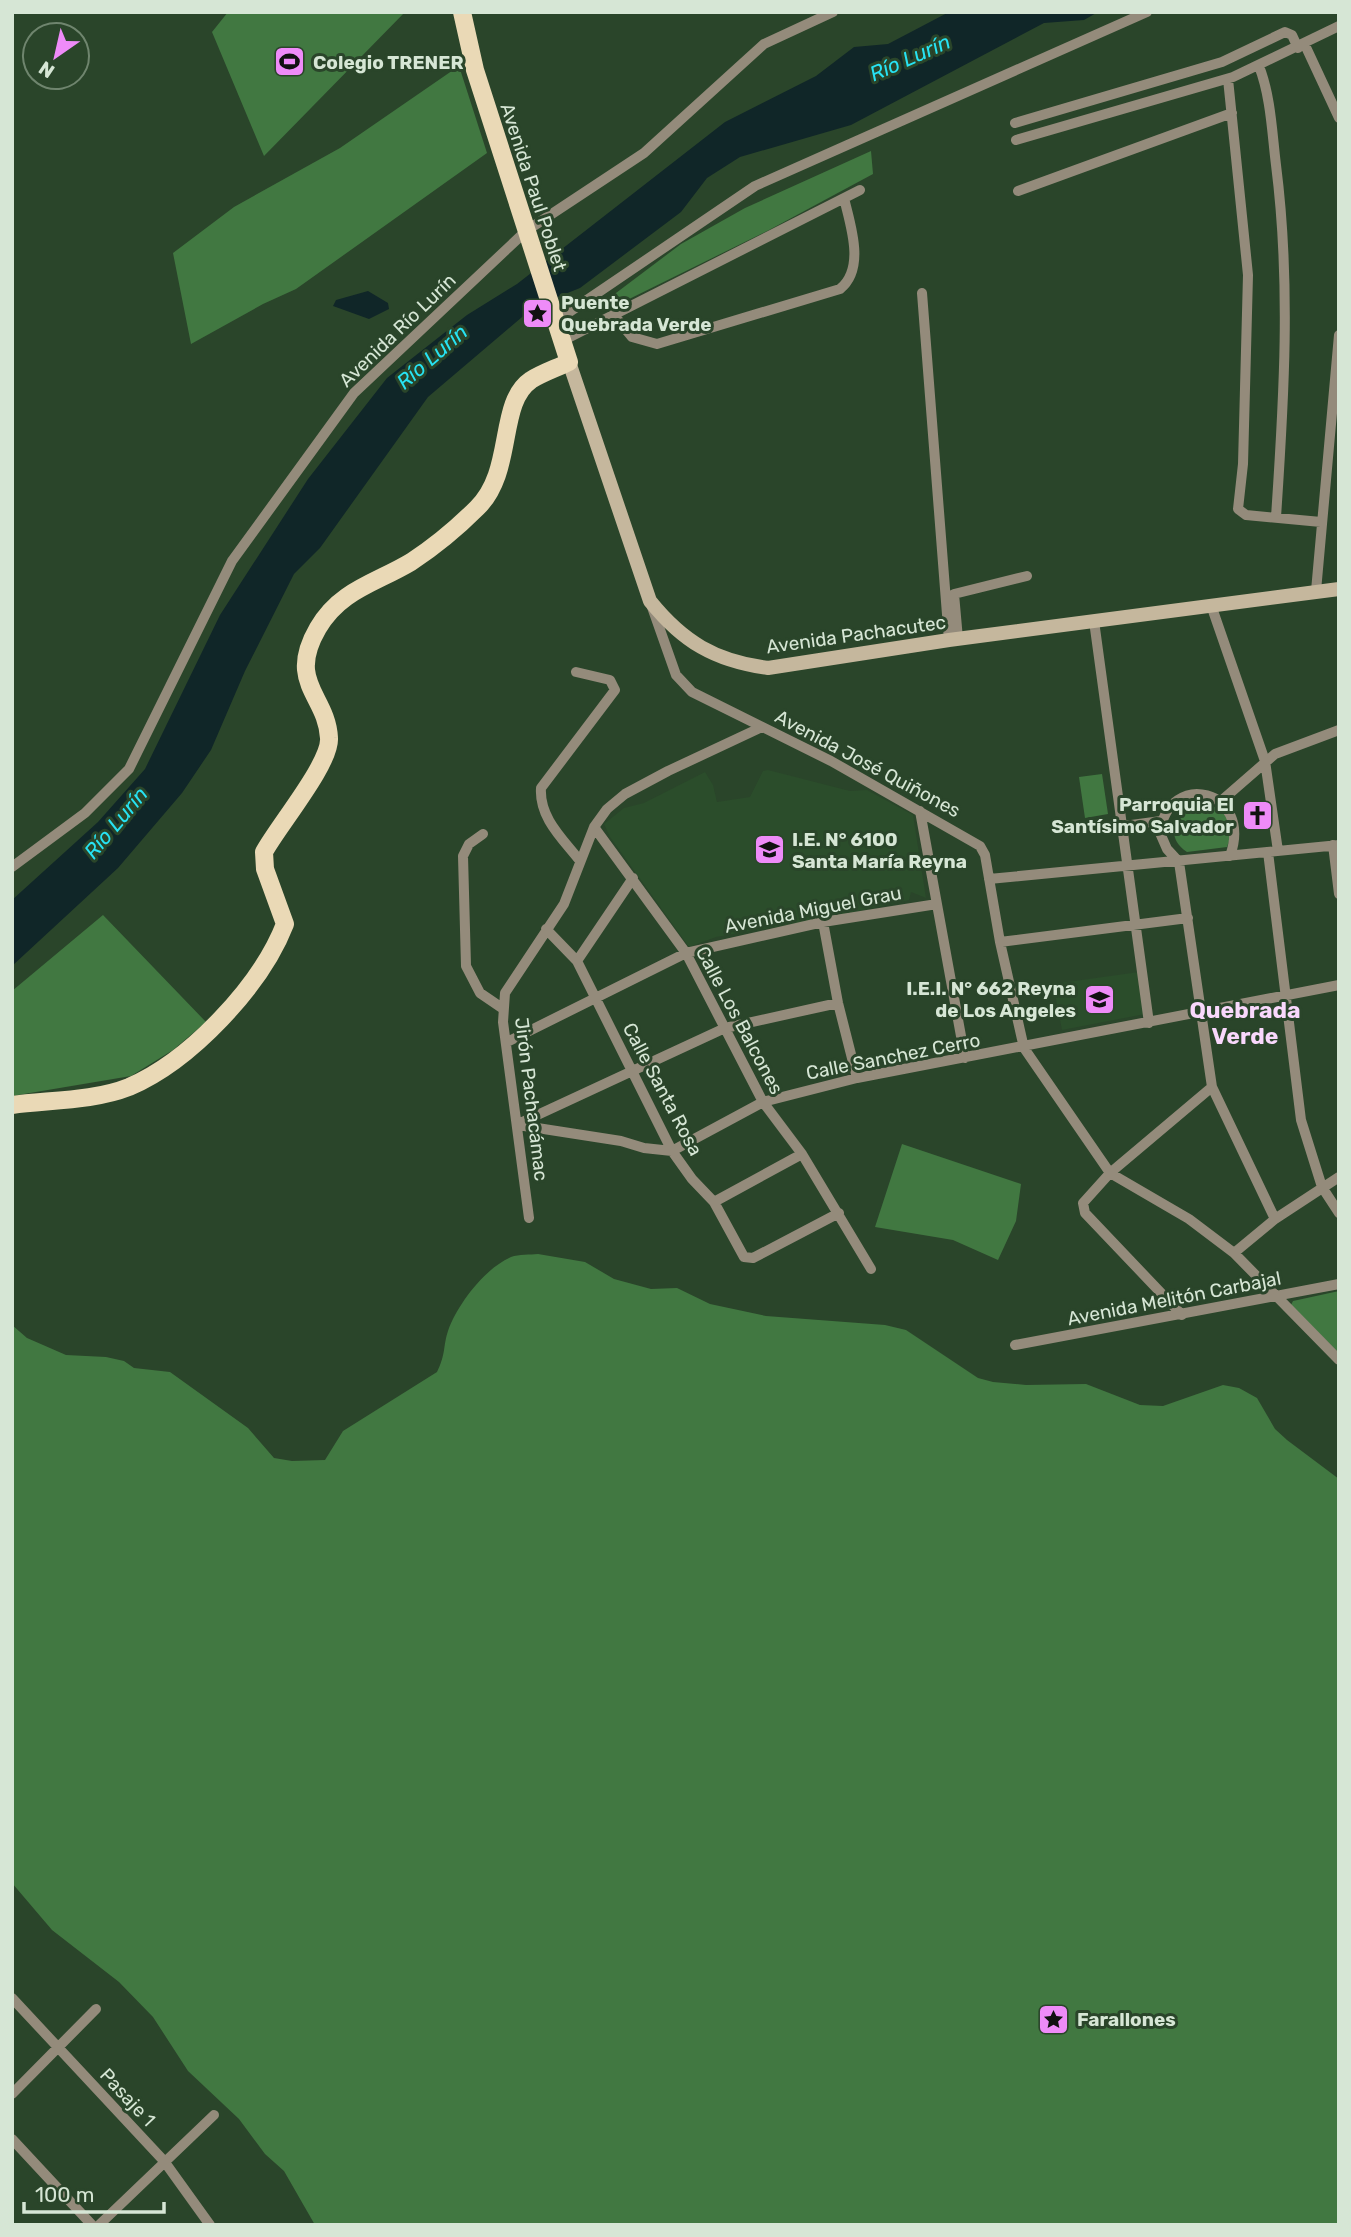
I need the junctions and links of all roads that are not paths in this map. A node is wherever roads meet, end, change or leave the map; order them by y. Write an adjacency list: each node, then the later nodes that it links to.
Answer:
1 (462, 12): 15 (main road, Avenida Paul Poblet)
2 (834, 12): 15 (street, Avenida Río Lurín)
3 (1147, 12): 18 (street)
4 (1339, 26): 5 (street)
5 (1301, 47): 6 (street); 9 (street); 10 (street)
6 (1259, 66): 7 (street); 23 (street)
7 (1228, 79): 8 (street); 11 (street)
8 (1231, 113): 13 (street); 23 (street)
9 (1339, 118)
10 (1015, 123)
11 (1016, 140)
12 (860, 190): 14 (street)
13 (1018, 191)
14 (844, 198): 17 (street); 17 (street)
15 (528, 236): 18 (main road, Avenida Paul Poblet); 47 (street, Avenida Río Lurín)
16 (922, 293): 31 (street)
17 (613, 314): 20 (street)
18 (554, 316): 20 (main road, Avenida Paul Poblet)
19 (1339, 335): 22 (street)
20 (562, 341): 21 (main road, Avenida Paul Poblet)
21 (569, 362): 28 (main road, Avenida Pachacutec); 75 (main road)
22 (1335, 414): 24 (street)
23 (1276, 517): 24 (street)
24 (1321, 522): 27 (street)
25 (1027, 576): 31 (street)
26 (1339, 589): 27 (main road, Avenida Pachacutec)
27 (1317, 592): 29 (main road, Avenida Pachacutec)
28 (649, 601): 31 (main road, Avenida Pachacutec); 33 (street, Avenida José Quiñones)
29 (1211, 605): 30 (main road, Avenida Pachacutec); 35 (street)
30 (1094, 621): 31 (main road, Avenida Pachacutec); 39 (street)
31 (953, 640)
32 (576, 672): 45 (street)
33 (762, 727): 37 (street, Avenida José Quiñones); 40 (street, Jirón Pachacámac)
34 (1339, 730): 35 (street)
35 (1265, 761): 36 (street); 43 (street)
36 (1221, 801): 38 (street); 44 (street)
37 (920, 811): 50 (street, Avenida José Quiñones); 52 (street)
38 (1161, 821): 39 (street); 46 (street)
39 (1124, 826): 48 (street)
40 (594, 827): 45 (street, Jirón Pachacámac); 49 (street, Calle Los Balcones)
41 (483, 834): 64 (street)
42 (1336, 845): 43 (street); 51 (street)
43 (1273, 852): 44 (street); 61 (street)
44 (1230, 856): 46 (street)
45 (580, 860): 56 (street, Jirón Pachacámac)
46 (1179, 862): 48 (street); 53 (street)
47 (12, 867)
48 (1128, 867): 50 (street); 55 (street)
49 (633, 878): 58 (street, Calle Los Balcones); 59 (street)
50 (989, 878): 57 (street, Avenida José Quiñones)
51 (1339, 894)
52 (937, 904): 54 (street, Avenida Miguel Grau); 70 (street)
53 (1188, 918): 55 (street); 65 (street)
54 (823, 922): 58 (street, Avenida Miguel Grau); 63 (street)
55 (1136, 925): 57 (street); 66 (street)
56 (546, 929): 59 (street, Calle Santa Rosa); 64 (street, Jirón Pachacámac)
57 (1000, 942): 69 (street, Avenida José Quiñones)
58 (686, 953): 62 (street, Avenida Miguel Grau); 67 (street, Calle Los Balcones)
59 (577, 961): 62 (street, Calle Santa Rosa)
60 (1339, 985): 61 (street, Calle Sanchez Cerro)
61 (1286, 996): 65 (street, Calle Sanchez Cerro); 81 (street)
62 (596, 998): 68 (street, Avenida Miguel Grau); 71 (street, Calle Santa Rosa)
63 (838, 1003): 67 (street); 72 (street)
64 (502, 1008): 68 (street, Jirón Pachacámac)
65 (1199, 1013): 66 (street, Calle Sanchez Cerro); 73 (street)
66 (1149, 1023): 69 (street, Calle Sanchez Cerro)
67 (725, 1028): 71 (street); 74 (street, Calle Los Balcones)
68 (507, 1042): 76 (street, Jirón Pachacámac)
69 (1024, 1048): 70 (street, Calle Sanchez Cerro); 79 (street, Avenida José Quiñones)
70 (965, 1059): 72 (street, Calle Sanchez Cerro)
71 (632, 1071): 76 (street); 77 (street, Calle Santa Rosa)
72 (857, 1078): 74 (street, Calle Sanchez Cerro)
73 (1212, 1087): 79 (street); 86 (street)
74 (763, 1102): 77 (street, Calle Sanchez Cerro); 78 (street, Calle Los Balcones)
75 (12, 1105)
76 (518, 1125): 77 (street); 85 (street, Jirón Pachacámac)
77 (672, 1151): 82 (street, Calle Santa Rosa)
78 (802, 1154): 82 (street); 83 (street, Calle Los Balcones)
79 (1110, 1172): 87 (street, Avenida José Quiñones); 91 (street)
80 (1339, 1177): 81 (street)
81 (1322, 1187): 84 (street); 86 (street)
82 (714, 1202): 83 (street, Calle Santa Rosa)
83 (839, 1213): 88 (street, Calle Los Balcones)
84 (1339, 1213)
85 (529, 1218)
86 (1275, 1219): 87 (street)
87 (1234, 1253): 90 (street, Avenida José Quiñones)
88 (871, 1269)
89 (1339, 1284): 90 (street, Avenida Melitón Carbajal)
90 (1277, 1296): 91 (street, Avenida Melitón Carbajal); 93 (street, Avenida José Quiñones)
91 (1182, 1315): 92 (street, Avenida Melitón Carbajal)
92 (1015, 1345)
93 (1339, 1360)
94 (12, 1998): 96 (street, Pasaje 1)
95 (96, 2009): 96 (street)
96 (58, 2048): 97 (street); 100 (street, Pasaje 1)
97 (12, 2094)
98 (214, 2115): 100 (street)
99 (12, 2139): 101 (street)
100 (164, 2161): 102 (street); 103 (street, Pasaje 1)
101 (92, 2225)
102 (99, 2225)
103 (211, 2225)

